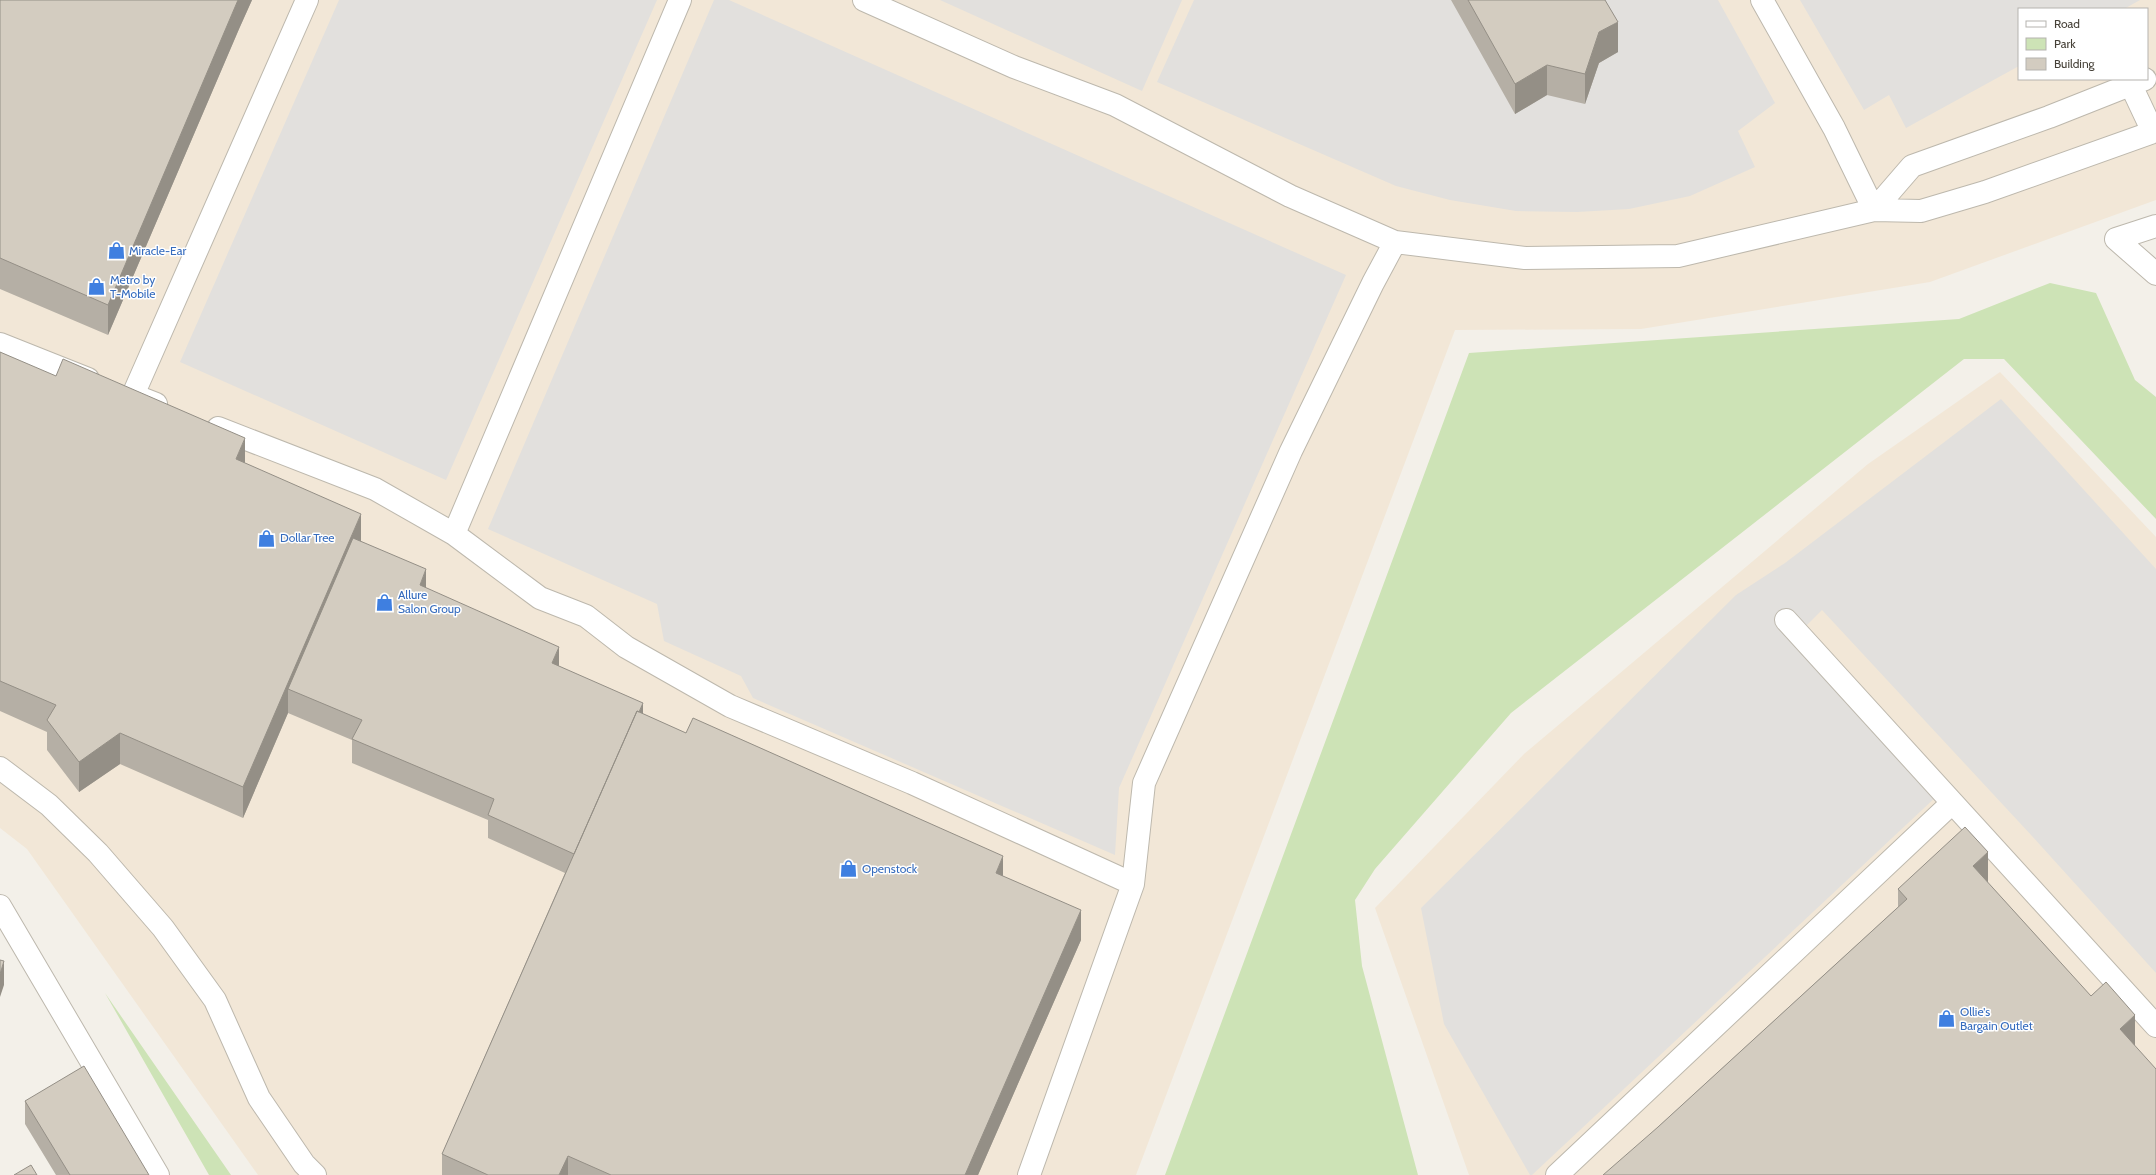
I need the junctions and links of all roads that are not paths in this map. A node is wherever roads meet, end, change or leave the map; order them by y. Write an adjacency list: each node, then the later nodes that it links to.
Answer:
1 (307, 0): 12 (street)
2 (680, 0): 15 (street)
3 (864, 0): 9 (street)
4 (1762, 0): 7 (street)
5 (2138, 80): 6 (street); 7 (street)
6 (2155, 131): 7 (street)
7 (1874, 210): 9 (street)
8 (2156, 226): 10 (street)
9 (1395, 242): 19 (street)
10 (2156, 274)
11 (0, 344): 12 (street)
12 (133, 395): 13 (street)
13 (177, 412)
14 (199, 421): 15 (street)
15 (454, 534): 19 (street)
16 (1786, 620): 18 (street)
17 (0, 768): 23 (street)
18 (1952, 803): 21 (street); 25 (street)
19 (1133, 884): 24 (street)
20 (0, 906): 22 (street)
21 (2156, 1026)
22 (158, 1175)
23 (315, 1175)
24 (1029, 1175)
25 (1557, 1175)

